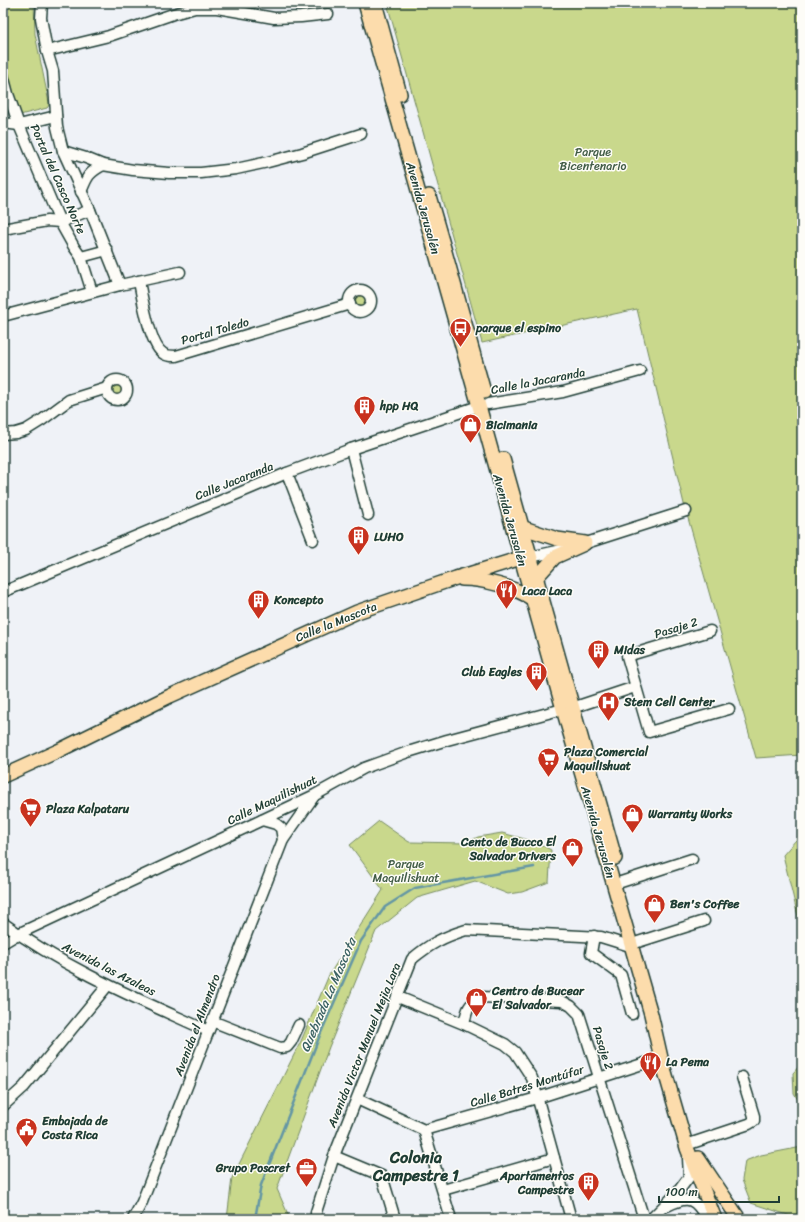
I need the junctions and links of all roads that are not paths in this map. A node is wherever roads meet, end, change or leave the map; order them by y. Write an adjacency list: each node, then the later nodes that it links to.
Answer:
1 (42, 3): 5 (street)
2 (365, 3): 27 (main road, Avenida Jerusalén)
3 (375, 3): 27 (main road, Avenida Jerusalén)
4 (328, 14): 5 (street)
5 (47, 50): 7 (street)
6 (3, 75): 9 (street, Portal del Casco Norte)
7 (56, 116): 9 (street); 11 (street)
8 (3, 123): 9 (street)
9 (19, 125): 15 (street, Portal del Casco Norte)
10 (361, 134): 12 (street)
11 (63, 151): 12 (street); 13 (street)
12 (103, 165): 13 (street)
13 (81, 192): 14 (street)
14 (90, 210): 15 (street); 17 (street)
15 (60, 222): 16 (street); 18 (street, Portal del Casco Norte)
16 (3, 229)
17 (107, 250): 18 (street); 21 (street)
18 (81, 257): 22 (street, Portal del Casco Norte)
19 (180, 272): 20 (street)
20 (139, 281): 21 (street); 23 (street, Portal Toledo)
21 (120, 285): 22 (street)
22 (92, 292): 24 (street)
23 (350, 304)
24 (3, 316)
25 (640, 371): 27 (street, Calle la Jacaranda)
26 (107, 388): 28 (street)
27 (483, 405): 29 (street, Calle Jacaranda); 33 (main road, Avenida Jerusalén); 34 (main road, Avenida Jerusalén)
28 (3, 434)
29 (352, 449): 30 (street, Calle Jacaranda); 32 (street)
30 (287, 473): 35 (street); 41 (street, Calle Jacaranda)
31 (686, 511): 36 (street, Calle la Mascota)
32 (368, 515)
33 (521, 527): 36 (main road); 37 (main road, Avenida Jerusalén)
34 (515, 539): 37 (main road, Avenida Jerusalén); 38 (main road)
35 (313, 540)
36 (585, 544): 37 (street, Calle la Mascota); 40 (main road)
37 (525, 558): 38 (main road, Calle la Mascota); 40 (main road, Avenida Jerusalén); 42 (main road, Avenida Jerusalén)
38 (488, 568): 39 (main road, Calle la Mascota)
39 (456, 578): 42 (main road); 47 (main road, Calle la Mascota)
40 (536, 578): 46 (main road, Avenida Jerusalén)
41 (3, 592)
42 (531, 598): 46 (main road, Avenida Jerusalén)
43 (710, 630): 44 (street, Pasaje 2)
44 (635, 687): 45 (street); 46 (street, Calle Maquilishuat)
45 (729, 708)
46 (568, 709): 48 (street, Calle Maquilishuat); 52 (main road, Avenida Jerusalén); 58 (main road, Avenida Jerusalén)
47 (3, 776)
48 (315, 795): 49 (street, Calle Maquilishuat); 50 (street, Avenida el Almendro)
49 (262, 820): 50 (street); 55 (street, Calle Maquilishuat)
50 (283, 840): 63 (street, Avenida el Almendro)
51 (692, 859): 52 (street)
52 (621, 882): 58 (main road, Avenida Jerusalén)
53 (704, 921): 58 (street)
54 (3, 923): 55 (street, Avenida las Azaleas)
55 (18, 934): 57 (street, Calle Maquilishuat); 59 (street, Avenida las Azaleas)
56 (594, 936): 58 (street, Avenida Victor Manuel Mejia Lara); 60 (street, Avenida Victor Manuel Mejia Lara); 61 (street)
57 (3, 943)
58 (634, 944): 65 (main road, Avenida Jerusalén); 72 (main road, Avenida Jerusalén)
59 (108, 985): 63 (street, Avenida las Azaleas); 70 (street)
60 (398, 998): 62 (street); 69 (street, Avenida Victor Manuel Mejia Lara)
61 (632, 1014)
62 (464, 1024): 67 (street, Pasaje 2); 68 (street)
63 (210, 1026): 64 (street, Avenida las Azaleas); 78 (street, Avenida el Almendro)
64 (299, 1026)
65 (661, 1058): 67 (street, Calle Batres Montúfar); 72 (main road, Avenida Jerusalén)
66 (742, 1077): 72 (street)
67 (599, 1078): 68 (street, Calle Batres Montúfar); 83 (street, Pasaje 2)
68 (537, 1098): 71 (street, Calle Batres Montúfar); 74 (street)
69 (357, 1099): 71 (street); 73 (street, Avenida Victor Manuel Mejia Lara)
70 (3, 1106)
71 (424, 1130): 76 (street)
72 (690, 1145): 75 (main road, Avenida Jerusalén); 77 (street); 85 (main road); 86 (main road, Avenida Jerusalén)
73 (334, 1156): 79 (street, Avenida Victor Manuel Mejia Lara); 80 (street)
74 (554, 1158): 76 (street); 82 (street)
75 (698, 1158): 87 (main road, Avenida Jerusalén); 88 (main road)
76 (443, 1190): 81 (street)
77 (662, 1209): 84 (street); 85 (street)
78 (133, 1219)
79 (316, 1219)
80 (395, 1219)
81 (451, 1219)
82 (571, 1219)
83 (644, 1219)
84 (651, 1219)
85 (707, 1219)
86 (715, 1219)
87 (724, 1219)
88 (739, 1219)

